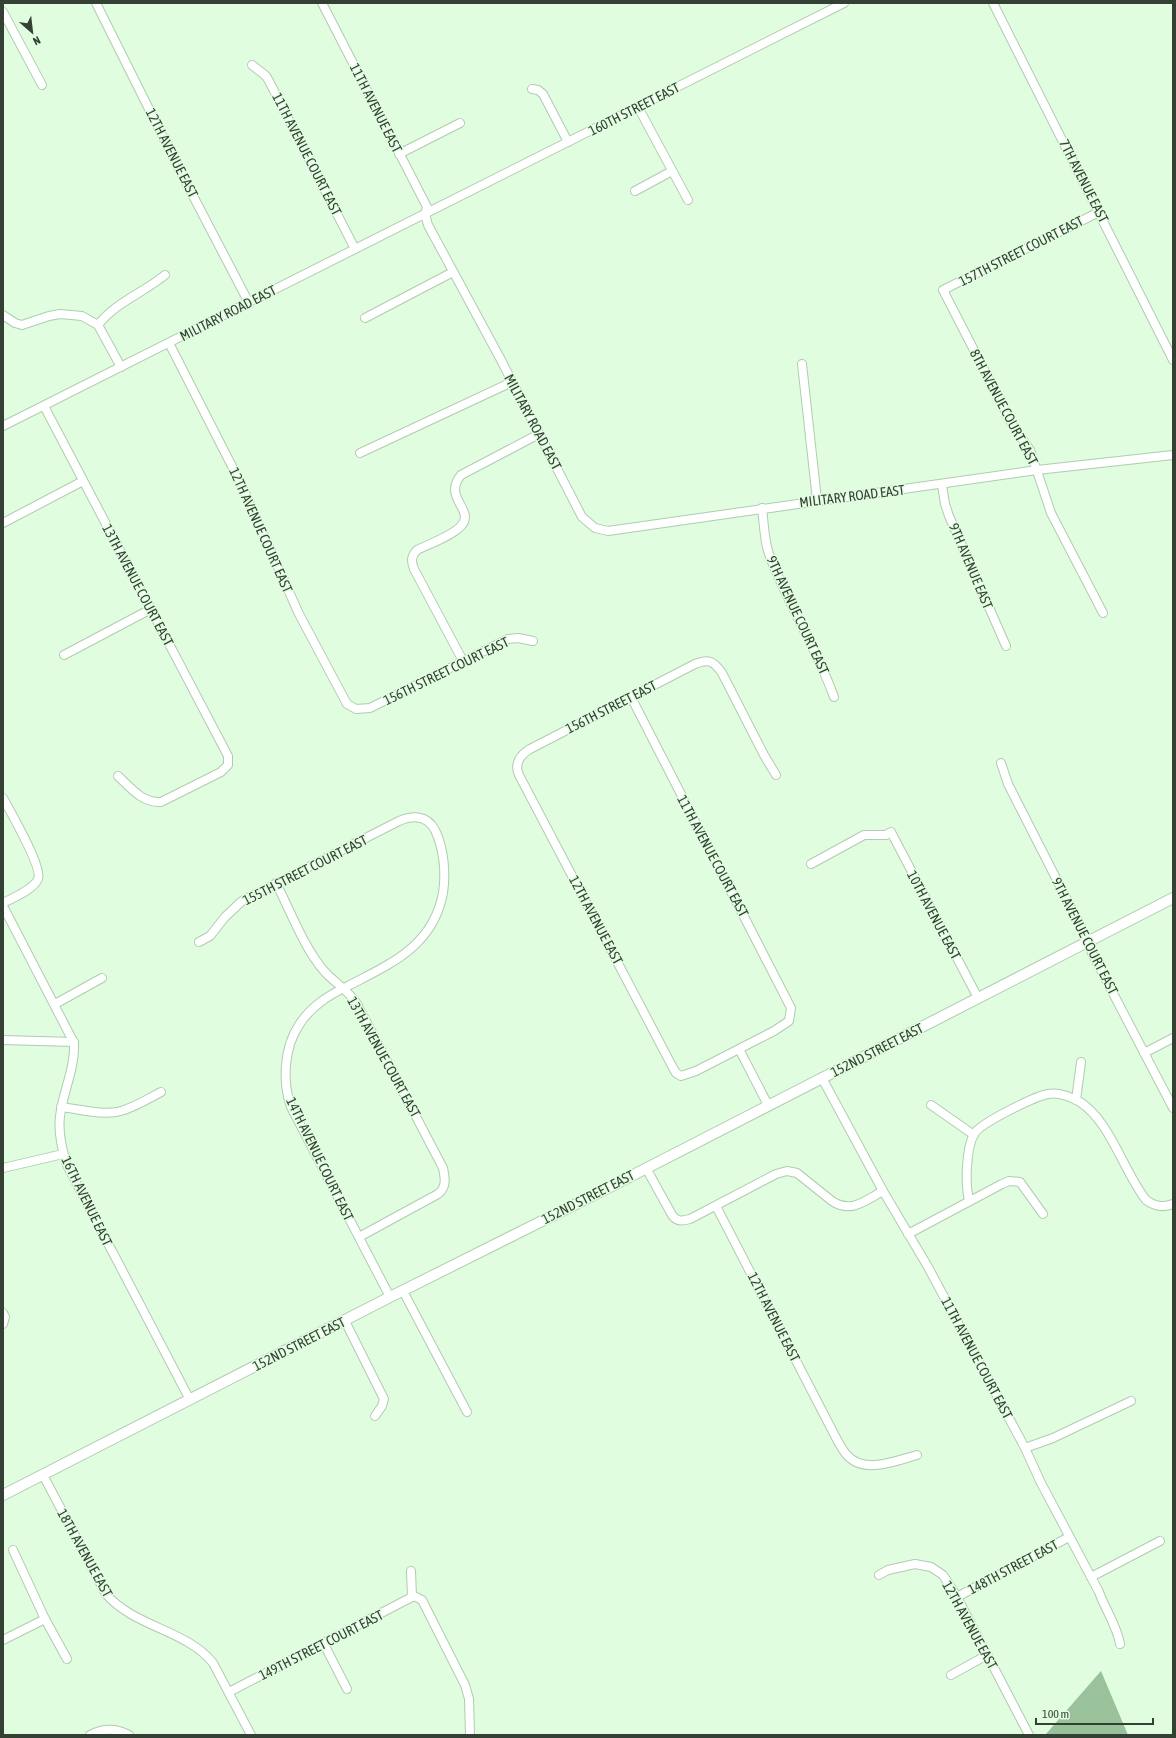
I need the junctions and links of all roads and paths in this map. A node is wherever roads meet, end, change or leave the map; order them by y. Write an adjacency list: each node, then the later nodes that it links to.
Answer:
1 (96, 3): 22 (street, 12TH AVENUE EAST)
2 (322, 3): 12 (street, 11TH AVENUE EAST)
3 (844, 3): 9 (street, 160TH STREET EAST)
4 (993, 3): 16 (street, 7TH AVENUE EAST)
5 (3, 12): 7 (street)
6 (252, 65): 18 (street, 11TH AVENUE COURT EAST)
7 (42, 85)
8 (532, 90): 11 (street)
9 (638, 107): 11 (street, 160TH STREET EAST); 13 (street)
10 (460, 123): 12 (street)
11 (568, 142): 17 (street, 160TH STREET EAST)
12 (399, 154): 17 (street, 11TH AVENUE EAST)
13 (672, 171): 14 (street); 15 (street)
14 (635, 190)
15 (688, 200)
16 (1099, 212): 21 (street, 157TH STREET COURT EAST); 27 (street, 7TH AVENUE EAST)
17 (425, 214): 18 (street, MILITARY ROAD EAST); 19 (street, MILITARY ROAD EAST)
18 (355, 249): 22 (street, MILITARY ROAD EAST)
19 (453, 272): 24 (street); 30 (street, MILITARY ROAD EAST)
20 (165, 275): 25 (street)
21 (943, 290): 36 (street, 8TH AVENUE COURT EAST)
22 (249, 303): 26 (street, MILITARY ROAD EAST)
23 (3, 315): 25 (street)
24 (365, 318)
25 (98, 325): 29 (street)
26 (169, 343): 29 (street, MILITARY ROAD EAST); 50 (street, 12TH AVENUE COURT EAST)
27 (1173, 360)
28 (802, 364): 39 (street)
29 (121, 367): 31 (street, MILITARY ROAD EAST)
30 (512, 382): 33 (street, MILITARY ROAD EAST); 34 (street)
31 (44, 406): 32 (street, MILITARY ROAD EAST); 37 (street, 13TH AVENUE COURT EAST)
32 (3, 426)
33 (539, 434): 40 (street, MILITARY ROAD EAST); 47 (street)
34 (360, 453)
35 (1173, 455): 36 (street, MILITARY ROAD EAST)
36 (1037, 470): 38 (street, MILITARY ROAD EAST); 43 (street, 8TH AVENUE COURT EAST)
37 (83, 481): 41 (street); 42 (street, 13TH AVENUE COURT EAST)
38 (942, 485): 39 (street, MILITARY ROAD EAST); 45 (street, 9TH AVENUE EAST)
39 (817, 500): 40 (street, MILITARY ROAD EAST)
40 (762, 508): 49 (street, 9TH AVENUE COURT EAST)
41 (3, 523)
42 (151, 609): 46 (street); 54 (street, 13TH AVENUE COURT EAST)
43 (1103, 612)
44 (533, 642): 47 (street, 156TH STREET COURT EAST)
45 (1006, 646)
46 (64, 655)
47 (463, 661): 50 (street, 156TH STREET COURT EAST)
48 (631, 697): 51 (street, 156TH STREET EAST); 53 (street, 156TH STREET EAST); 70 (street, 11TH AVENUE COURT EAST)
49 (834, 697)
50 (360, 710)
51 (518, 763): 70 (street, 12TH AVENUE EAST)
52 (1001, 763): 61 (street, 9TH AVENUE COURT EAST)
53 (776, 775)
54 (118, 776)
55 (3, 798): 60 (street)
56 (422, 818): 58 (street, 155TH STREET COURT EAST); 64 (street, 14TH AVENUE COURT EAST)
57 (811, 864): 65 (street, 10TH AVENUE EAST)
58 (276, 884): 62 (street, 155TH STREET COURT EAST); 64 (street, 13TH AVENUE COURT EAST)
59 (1173, 898): 61 (main road, 152ND STREET EAST)
60 (3, 905): 66 (street, 16TH AVENUE EAST)
61 (1088, 941): 65 (main road, 152ND STREET EAST); 71 (street, 9TH AVENUE COURT EAST)
62 (199, 942)
63 (102, 978): 66 (street)
64 (343, 988): 91 (street, 14TH AVENUE COURT EAST); 91 (street, 13TH AVENUE COURT EAST)
65 (978, 998): 73 (main road, 152ND STREET EAST)
66 (55, 1004): 69 (street, 16TH AVENUE EAST)
67 (1173, 1038): 71 (street)
68 (3, 1040): 69 (street)
69 (74, 1042): 79 (street, 16TH AVENUE EAST)
70 (738, 1049): 77 (street)
71 (1144, 1053): 75 (street, 9TH AVENUE COURT EAST)
72 (1082, 1062): 76 (street)
73 (822, 1078): 77 (main road, 152ND STREET EAST); 85 (street, 11TH AVENUE COURT EAST)
74 (161, 1092): 79 (street)
75 (1170, 1095): 80 (street, 9TH AVENUE COURT EAST)
76 (1076, 1100): 81 (street); 87 (street)
77 (768, 1105): 84 (main road, 152ND STREET EAST)
78 (930, 1106): 81 (street)
79 (61, 1107): 82 (street, 16TH AVENUE EAST)
80 (1173, 1108)
81 (974, 1135): 86 (street)
82 (63, 1154): 83 (street); 95 (street, 16TH AVENUE EAST)
83 (3, 1168)
84 (646, 1168): 88 (street); 92 (main road, 152ND STREET EAST)
85 (883, 1191): 88 (street); 90 (street, 11TH AVENUE COURT EAST)
86 (969, 1200): 89 (street); 90 (street)
87 (1173, 1204)
88 (716, 1206): 100 (street, 12TH AVENUE EAST)
89 (1043, 1214)
90 (908, 1234): 99 (street, 11TH AVENUE COURT EAST)
91 (359, 1237): 93 (street, 14TH AVENUE COURT EAST)
92 (403, 1291): 93 (main road, 152ND STREET EAST); 97 (street)
93 (390, 1297): 94 (main road, 152ND STREET EAST)
94 (344, 1321): 95 (main road, 152ND STREET EAST); 98 (street)
95 (190, 1400): 101 (main road, 152ND STREET EAST)
96 (1131, 1401): 99 (street)
97 (467, 1412)
98 (375, 1416)
99 (1025, 1448): 103 (street, 11TH AVENUE COURT EAST)
100 (917, 1456)
101 (43, 1475): 102 (main road, 152ND STREET EAST); 119 (street, 18TH AVENUE EAST)
102 (3, 1495)
103 (1069, 1537): 108 (street, 11TH AVENUE COURT EAST); 110 (street, 148TH STREET EAST)
104 (1160, 1541): 108 (street)
105 (13, 1550): 111 (street)
106 (411, 1571): 109 (street)
107 (879, 1575): 110 (street, 12TH AVENUE EAST)
108 (1091, 1577): 114 (street, 11TH AVENUE COURT EAST)
109 (412, 1597): 113 (street, 149TH STREET COURT EAST); 123 (street)
110 (957, 1597): 115 (street, 12TH AVENUE EAST)
111 (44, 1619): 112 (street); 116 (street)
112 (3, 1640)
113 (324, 1644): 118 (street); 119 (street, 149TH STREET COURT EAST)
114 (1120, 1644)
115 (987, 1655): 117 (street); 124 (street, 12TH AVENUE EAST)
116 (67, 1659)
117 (951, 1674)
118 (347, 1689)
119 (229, 1692): 122 (street, 18TH AVENUE EAST)
120 (90, 1735): 121 (street)
121 (129, 1735)
122 (251, 1735)
123 (470, 1735)
124 (1029, 1735)

